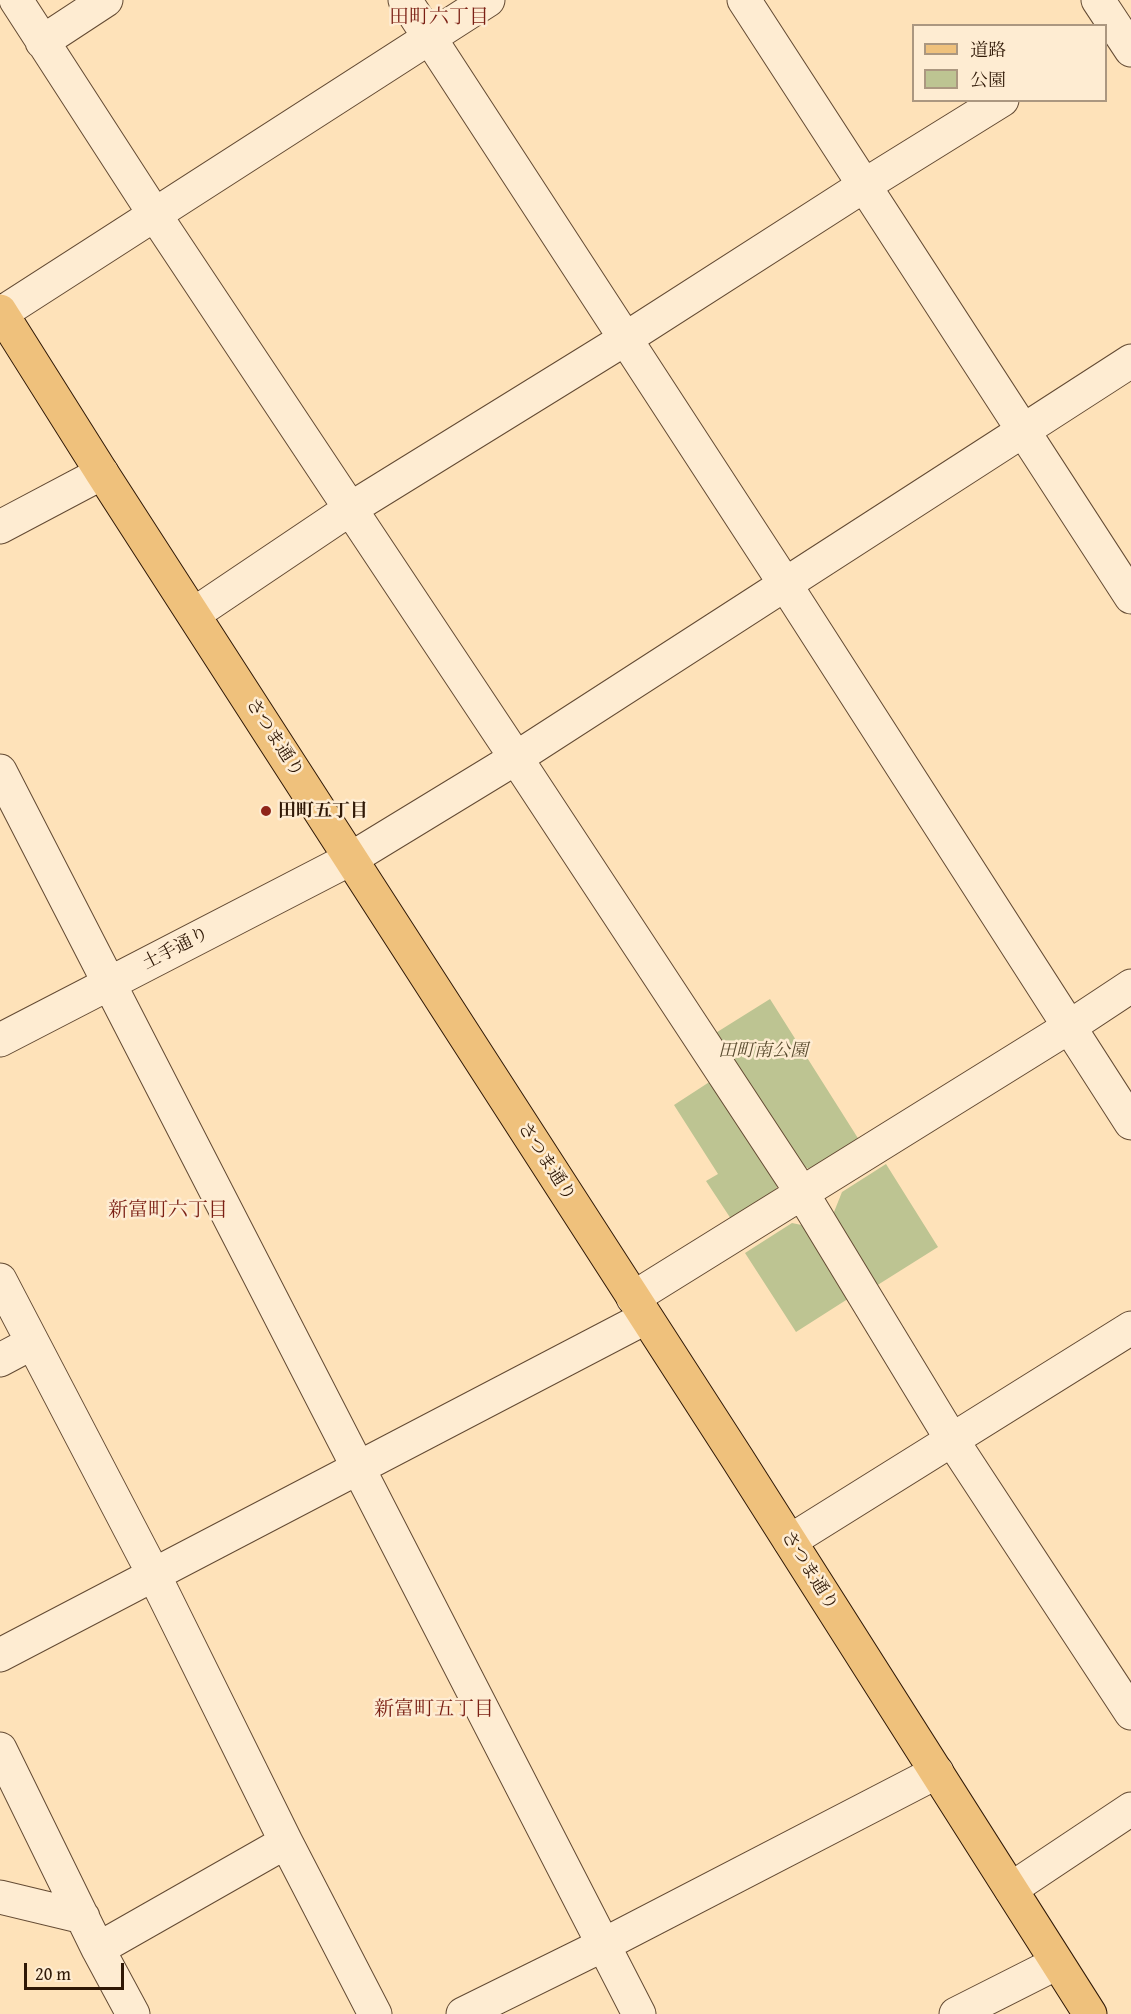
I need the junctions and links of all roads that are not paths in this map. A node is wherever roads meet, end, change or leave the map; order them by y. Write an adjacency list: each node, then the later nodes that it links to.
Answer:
1 (16, 0): 9 (street)
2 (106, 0): 9 (street)
3 (405, 0): 7 (street)
4 (488, 0): 7 (street)
5 (744, 0): 11 (street)
6 (1098, 0): 8 (street)
7 (429, 38): 12 (street); 14 (street)
8 (1118, 38)
9 (42, 42): 12 (street)
10 (999, 102): 11 (street)
11 (865, 185): 14 (street); 16 (street)
12 (155, 215): 13 (street); 18 (street)
13 (1, 313): 17 (main road, さつま通り)
14 (625, 339): 18 (street); 20 (street)
15 (1131, 361): 16 (street, 土手通り)
16 (1024, 430): 20 (street, 土手通り); 21 (street)
17 (102, 473): 19 (street); 22 (main road, さつま通り)
18 (350, 509): 22 (street); 23 (street)
19 (0, 527)
20 (785, 584): 23 (street, 土手通り); 28 (street)
21 (1131, 597)
22 (194, 614): 25 (main road, さつま通り)
23 (516, 758): 25 (street, 土手通り); 31 (street)
24 (0, 771): 26 (street)
25 (352, 858): 26 (street, 土手通り); 33 (main road, さつま通り)
26 (110, 984): 29 (street, 土手通り); 38 (street)
27 (1131, 986): 28 (street)
28 (1069, 1027): 30 (street); 31 (street)
29 (0, 1040)
30 (1131, 1122)
31 (802, 1193): 33 (street); 37 (street)
32 (0, 1280): 35 (street)
33 (639, 1308): 38 (street); 39 (main road, さつま通り)
34 (1131, 1328): 37 (street)
35 (32, 1342): 36 (street); 40 (street)
36 (0, 1360)
37 (952, 1440): 39 (street); 42 (street)
38 (358, 1468): 40 (street); 50 (street)
39 (790, 1541): 44 (main road, さつま通り)
40 (154, 1575): 41 (street); 46 (street)
41 (0, 1655)
42 (1131, 1713)
43 (0, 1749): 49 (street)
44 (937, 1772): 47 (main road, さつま通り); 50 (street)
45 (1131, 1809): 47 (street)
46 (286, 1842): 51 (street); 54 (street)
47 (1011, 1889): 52 (main road, さつま通り)
48 (0, 1897): 49 (street)
49 (83, 1917): 51 (street)
50 (603, 1945): 55 (street); 56 (street)
51 (98, 1949): 53 (street)
52 (1058, 1963): 57 (street); 58 (main road, さつま通り)
53 (133, 2014)
54 (375, 2014)
55 (464, 2014)
56 (639, 2014)
57 (956, 2014)
58 (1090, 2014)

